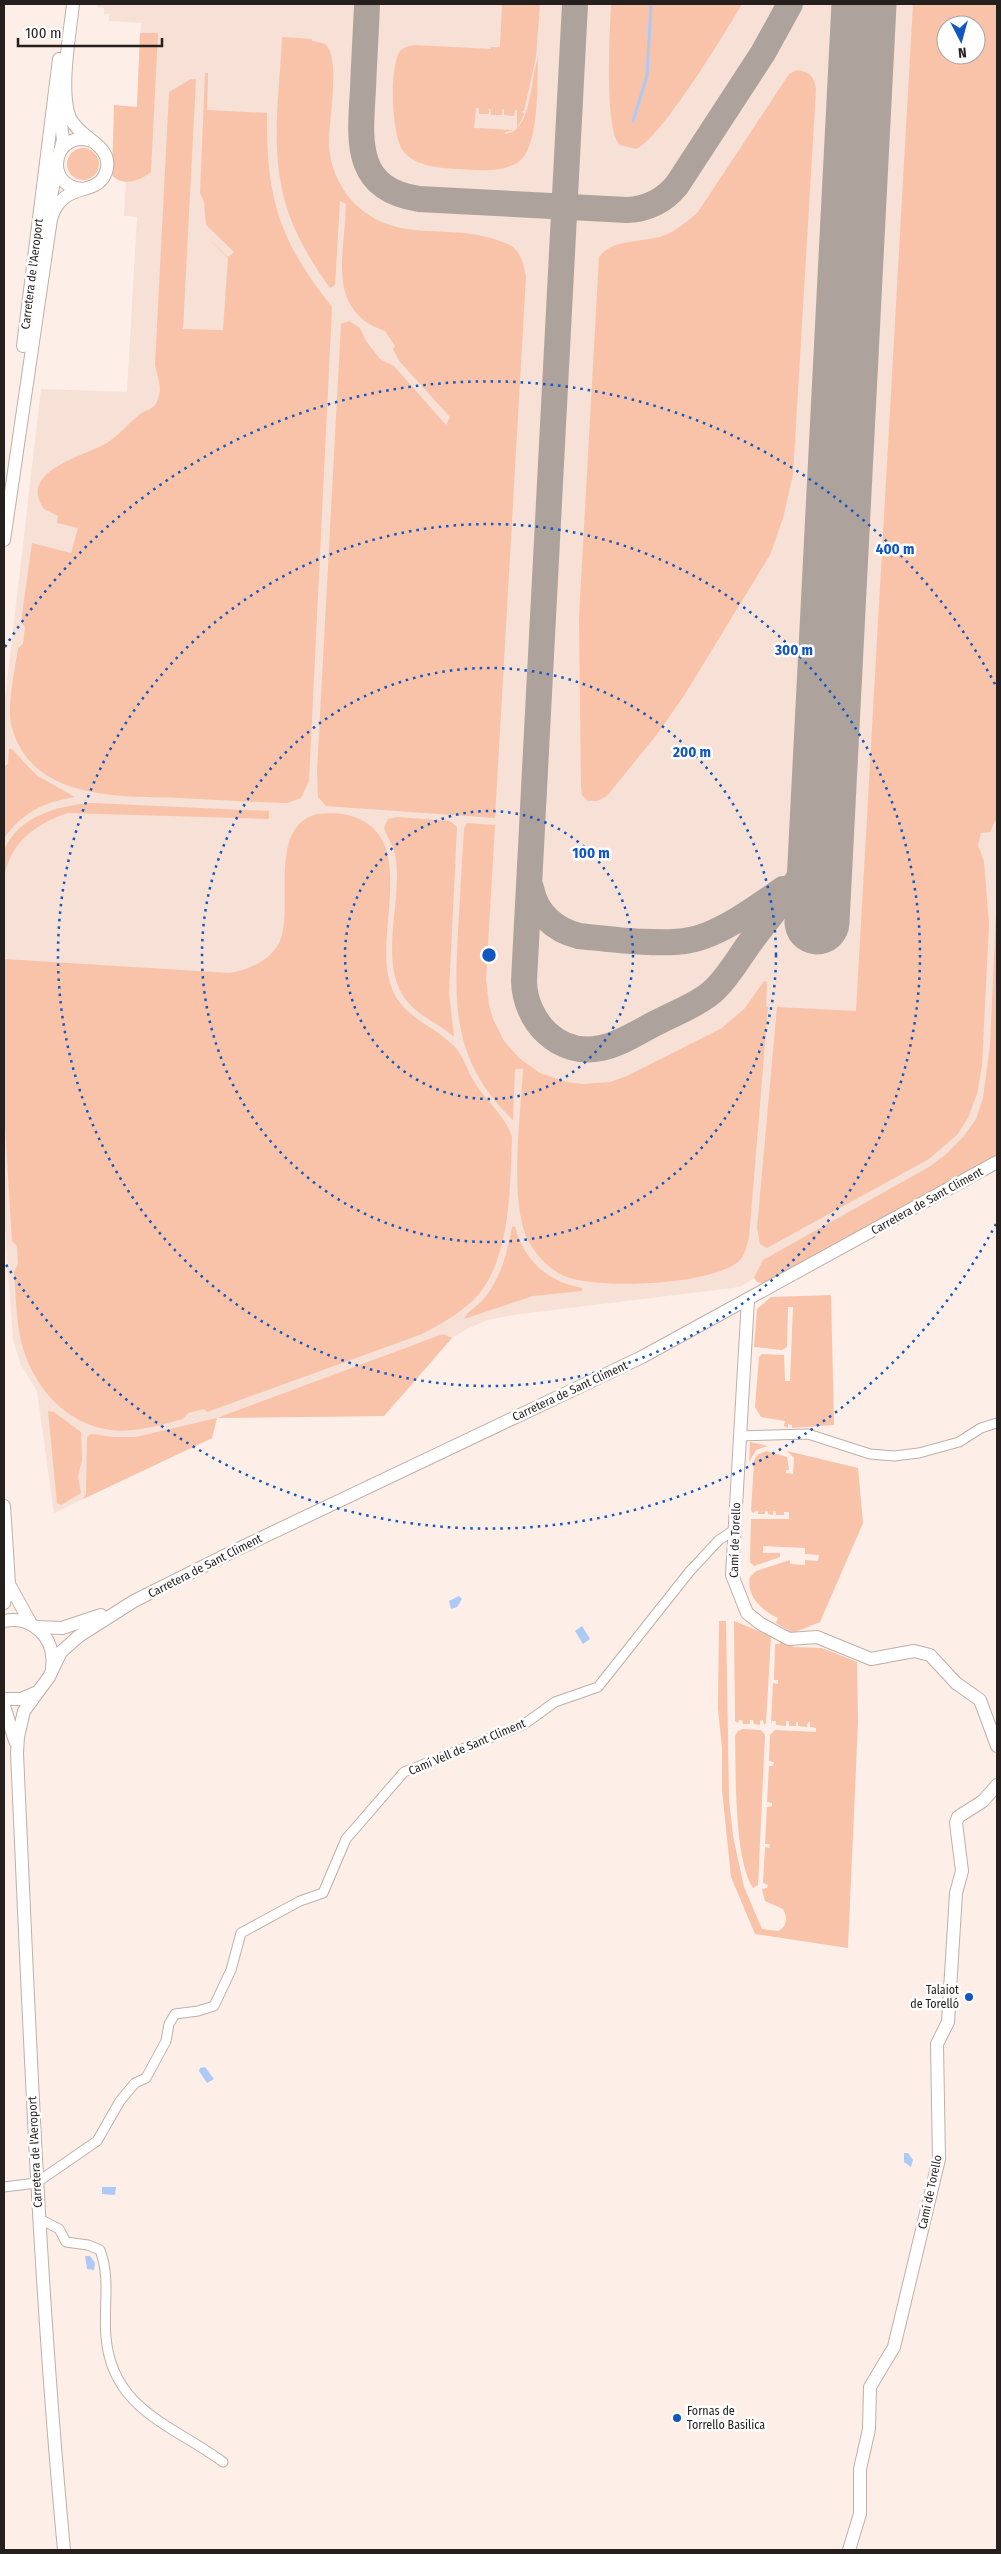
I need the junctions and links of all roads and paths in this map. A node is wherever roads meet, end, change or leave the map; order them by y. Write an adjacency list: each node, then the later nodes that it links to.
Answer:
1 (66, 4): 3 (main road, Carretera de l'Aeroport)
2 (72, 4): 4 (main road)
3 (59, 60): 5 (main road); 8 (main road, Carretera de l'Aeroport)
4 (92, 141): 5 (main road); 7 (main road)
5 (60, 151): 6 (main road)
6 (57, 167): 7 (main road); 8 (main road)
7 (84, 189): 9 (main road)
8 (28, 306): 9 (main road, Carretera de l'Aeroport)
9 (4, 540): 10 (main road, Carretera de l'Aeroport)
10 (4, 545)
11 (997, 1162): 12 (main road, Carretera de Sant Climent)
12 (748, 1299): 14 (main road, Camí de Torello); 18 (main road, Carretera de Sant Climent)
13 (997, 1423): 14 (street)
14 (740, 1436): 16 (main road, Camí de Torello)
15 (4, 1506): 17 (main road)
16 (734, 1530): 26 (main road, Camí de Torello); 29 (street, Camí Vell de Sant Climent)
17 (9, 1584): 19 (main road); 21 (main road)
18 (134, 1601): 21 (main road); 22 (main road)
19 (4, 1603)
20 (4, 1621): 21 (main road)
21 (34, 1626): 22 (main road)
22 (52, 1669): 23 (main road)
23 (37, 1692): 24 (main road); 27 (main road)
24 (4, 1699)
25 (4, 1706): 27 (main road)
26 (997, 1746)
27 (18, 1753): 29 (main road, Carretera de l'Aeroport)
28 (997, 1785): 34 (main road, Camí de Torello)
29 (36, 2183): 30 (street, Camí Vell de Sant Climent); 31 (main road, Carretera de l'Aeroport)
30 (4, 2187)
31 (38, 2218): 32 (street); 33 (main road, Carretera de l'Aeroport)
32 (224, 2462)
33 (64, 2550)
34 (849, 2550)

